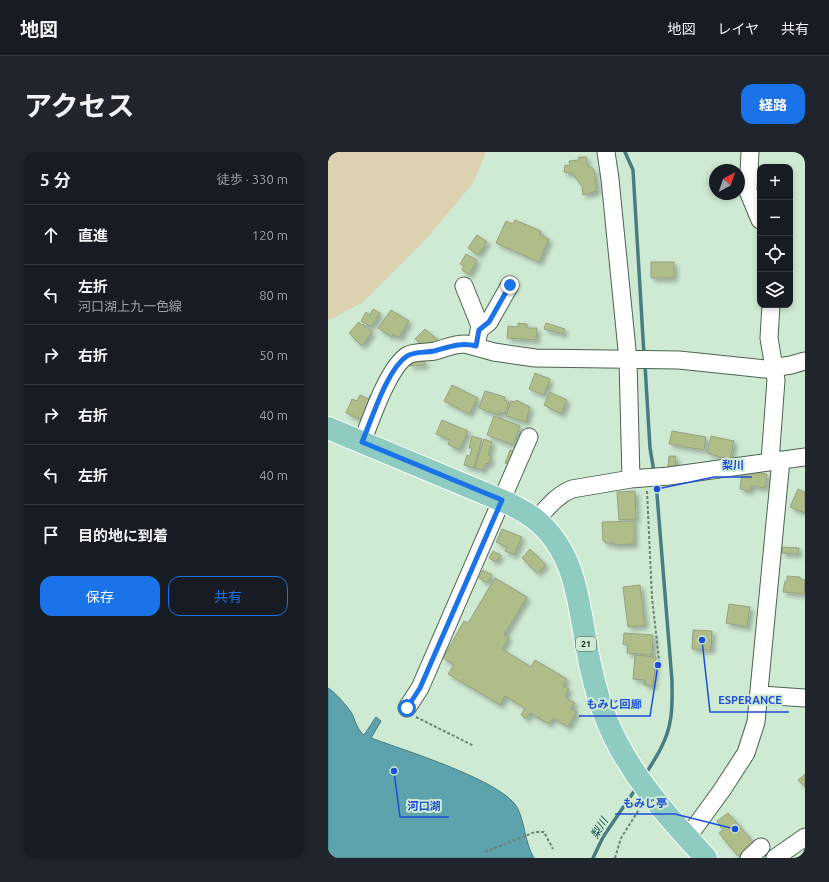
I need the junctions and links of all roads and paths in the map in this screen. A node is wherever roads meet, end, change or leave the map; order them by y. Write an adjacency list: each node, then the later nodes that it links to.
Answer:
1 (606, 152): 8 (street)
2 (750, 152): 3 (street)
3 (757, 213)
4 (510, 285): 7 (street)
5 (464, 286): 7 (street)
6 (771, 308): 10 (street)
7 (477, 338): 8 (street); 13 (street)
8 (628, 360): 10 (street); 16 (street)
9 (805, 361): 10 (street)
10 (774, 369): 15 (street)
11 (328, 428): 13 (main road, 21)
12 (529, 437): 17 (street)
13 (362, 442): 17 (main road, 21)
14 (805, 457): 15 (street)
15 (776, 460): 16 (street); 20 (street)
16 (639, 478): 18 (street); 19 (path)
17 (502, 500): 18 (main road, 21); 22 (street)
18 (536, 520): 24 (main road, 21)
19 (660, 668)
20 (760, 695): 21 (street); 26 (street)
21 (805, 698)
22 (407, 708): 23 (path)
23 (474, 746)
24 (641, 787): 26 (main road, 21); 29 (path)
25 (805, 837): 31 (street)
26 (687, 838): 30 (main road, 21)
27 (553, 849): 28 (path)
28 (485, 852)
29 (615, 858)
30 (706, 858)
31 (775, 858)

